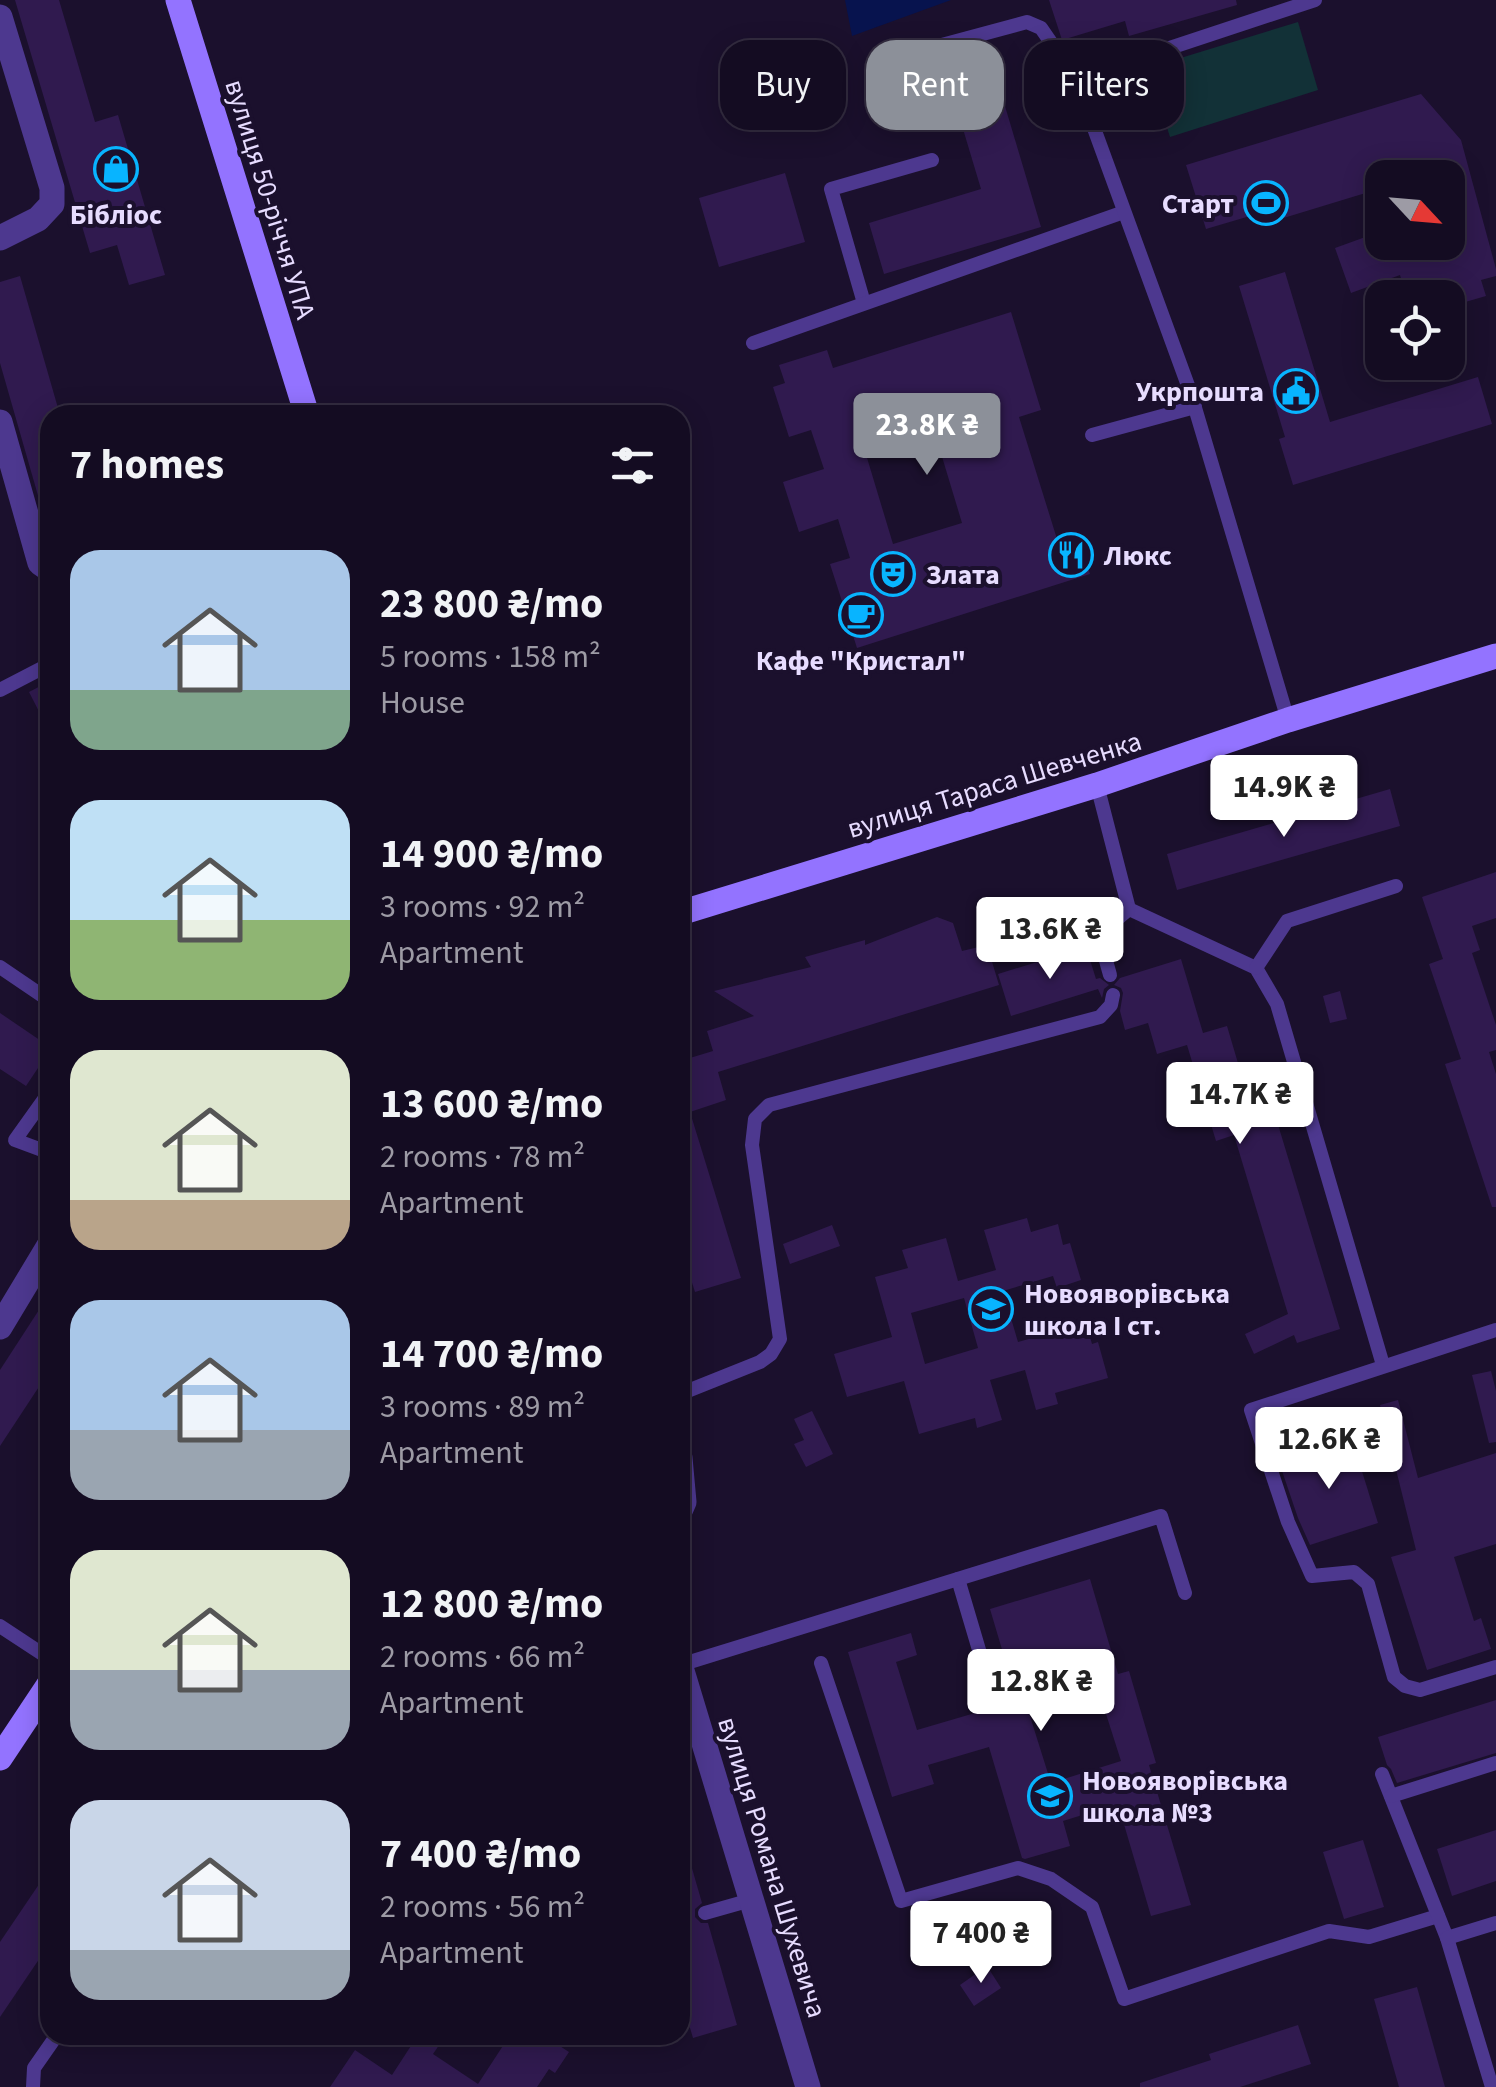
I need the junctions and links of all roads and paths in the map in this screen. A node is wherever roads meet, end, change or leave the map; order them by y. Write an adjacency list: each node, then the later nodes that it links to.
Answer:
1 (178, 0): 13 (street, вулиця 50-річчя УПА)
2 (1315, 0): 6 (lane)
3 (0, 17): 10 (street)
4 (960, 40): 5 (lane)
5 (1053, 40)
6 (1184, 43)
7 (1095, 130): 9 (lane)
8 (932, 160): 11 (lane)
9 (1124, 212): 11 (lane); 14 (lane)
10 (0, 238)
11 (864, 304): 12 (lane)
12 (753, 343)
13 (304, 405)
14 (1195, 407): 16 (lane); 21 (lane)
15 (0, 422): 17 (street)
16 (1092, 435)
17 (40, 563)
18 (1496, 656): 21 (street, вулиця Тараса Шевченка)
19 (40, 669): 20 (lane)
20 (0, 690)
21 (1288, 720): 22 (street, вулиця Тараса Шевченка)
22 (1096, 785): 24 (lane); 25 (street, вулиця Тараса Шевченка)
23 (1396, 886): 27 (lane)
24 (1129, 909): 27 (lane); 28 (lane)
25 (690, 910)
26 (0, 967): 29 (lane)
27 (1256, 968): 37 (lane)
28 (1110, 975)
29 (40, 994)
30 (1113, 995): 38 (lane)
31 (40, 1101): 32 (lane)
32 (8, 1138): 33 (lane)
33 (40, 1150)
34 (40, 1261): 35 (street)
35 (0, 1327)
36 (1496, 1330): 37 (lane)
37 (1384, 1366): 45 (lane)
38 (690, 1390)
39 (958, 1579): 40 (lane); 43 (lane); 46 (lane)
40 (1186, 1593)
41 (0, 1626): 42 (lane)
42 (40, 1652)
43 (690, 1662)
44 (821, 1663): 55 (lane)
45 (1496, 1668)
46 (990, 1687)
47 (690, 1698): 53 (street, вулиця Романа Шухевича)
48 (40, 1716): 49 (street)
49 (0, 1758)
50 (1496, 1763): 52 (lane)
51 (1382, 1774): 52 (lane)
52 (1391, 1796): 55 (lane)
53 (751, 1900): 54 (lane); 60 (street, вулиця Романа Шухевича)
54 (705, 1913)
55 (1438, 1916): 57 (lane)
56 (1496, 1923): 57 (lane)
57 (1447, 1938): 61 (lane)
58 (50, 2045): 59 (lane)
59 (33, 2087)
60 (808, 2087)
61 (1492, 2087)

